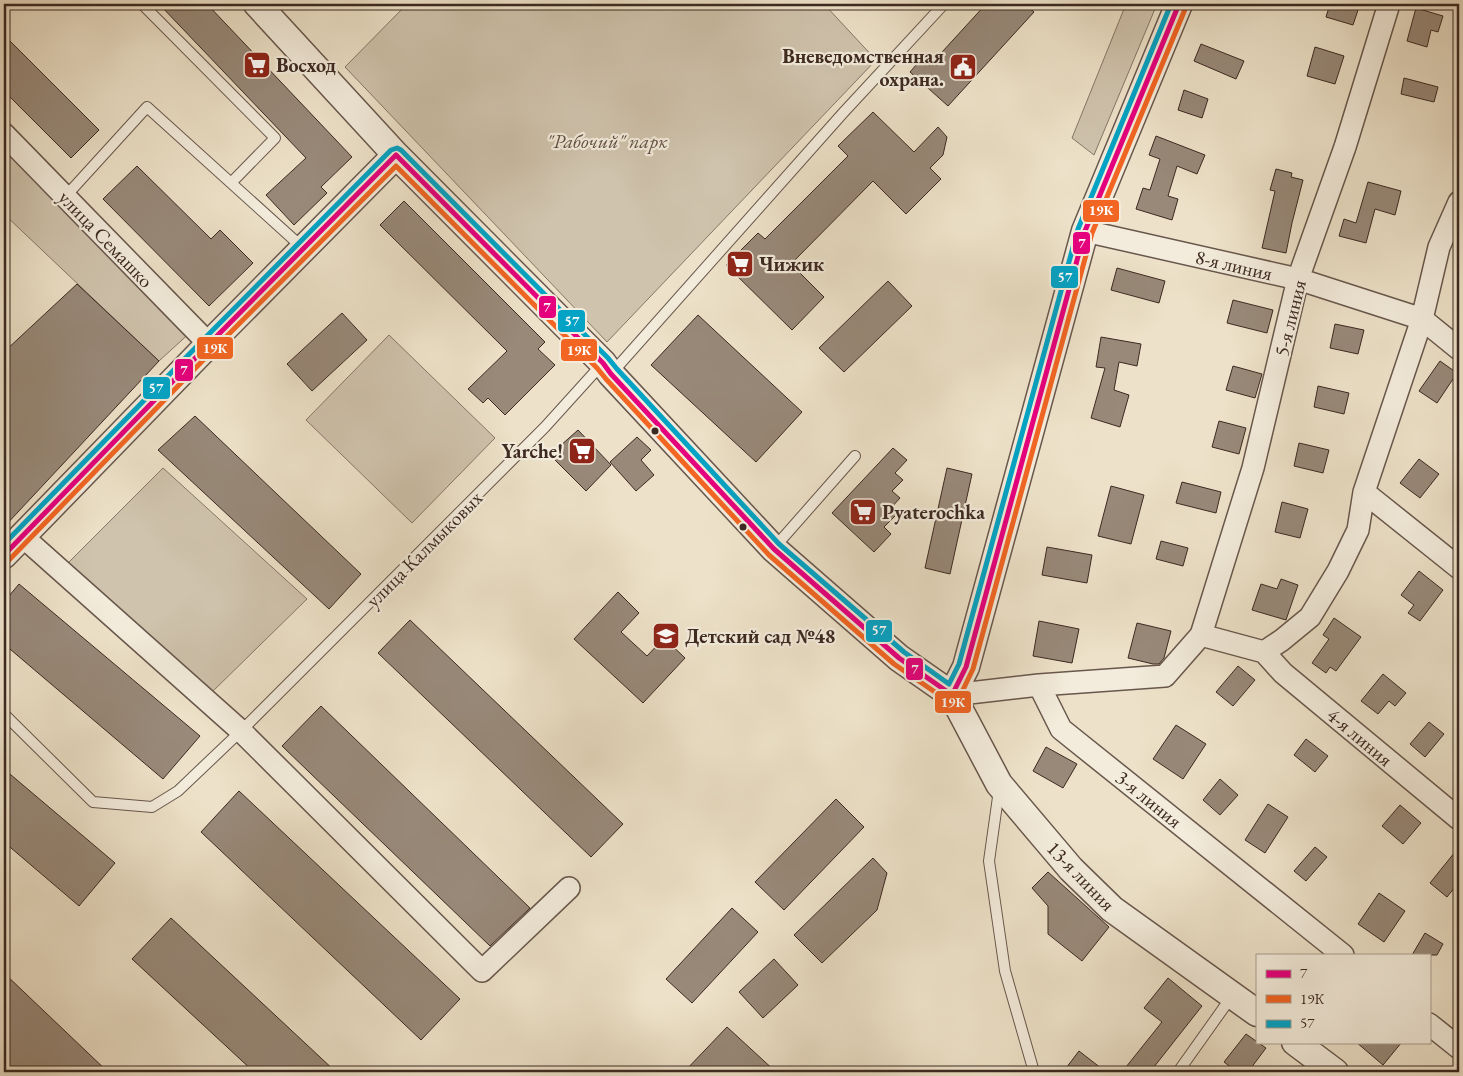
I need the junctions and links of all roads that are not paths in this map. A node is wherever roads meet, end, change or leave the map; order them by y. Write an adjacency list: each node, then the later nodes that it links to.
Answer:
1 (142, 4): 8 (lane)
2 (257, 4): 7 (street)
3 (944, 4): 17 (lane, улица Калмыковых)
4 (1179, 4): 11 (street)
5 (1389, 4): 13 (street, 5-я линия)
6 (4, 134): 9 (street, улица Семашко)
7 (396, 156): 12 (street); 17 (street)
8 (230, 183): 9 (lane); 12 (lane)
9 (65, 197): 15 (street, улица Семашко)
10 (1459, 202): 14 (street)
11 (1085, 231): 13 (street, 8-я линия); 27 (street)
12 (304, 249): 15 (street)
13 (1298, 279): 14 (street, 8-я линия); 24 (street, 5-я линия)
14 (1422, 319): 16 (street, 8-я линия); 19 (street)
15 (209, 344): 20 (street)
16 (1459, 349)
17 (607, 369): 21 (street); 29 (lane, улица Калмыковых)
18 (855, 456): 21 (lane)
19 (1364, 492): 23 (street); 25 (street)
20 (22, 536): 22 (street); 29 (street)
21 (774, 549): 27 (street)
22 (4, 555)
23 (1459, 568)
24 (1201, 635): 25 (street); 26 (street)
25 (1264, 652): 31 (street, 4-я линия)
26 (1039, 685): 27 (street); 33 (street, 3-я линия)
27 (952, 695): 30 (street, 13-я линия)
28 (4, 714): 29 (lane, улица Калмыковых)
29 (242, 731): 32 (street)
30 (1000, 784): 34 (street, 13-я линия); 39 (lane)
31 (1459, 819)
32 (569, 888)
33 (1342, 954)
34 (1232, 995): 35 (street, 13-я линия); 40 (lane)
35 (1256, 1012)
36 (1430, 1025): 38 (street)
37 (1298, 1044): 41 (street)
38 (1459, 1048)
39 (1034, 1072)
40 (1178, 1072)
41 (1335, 1072)

